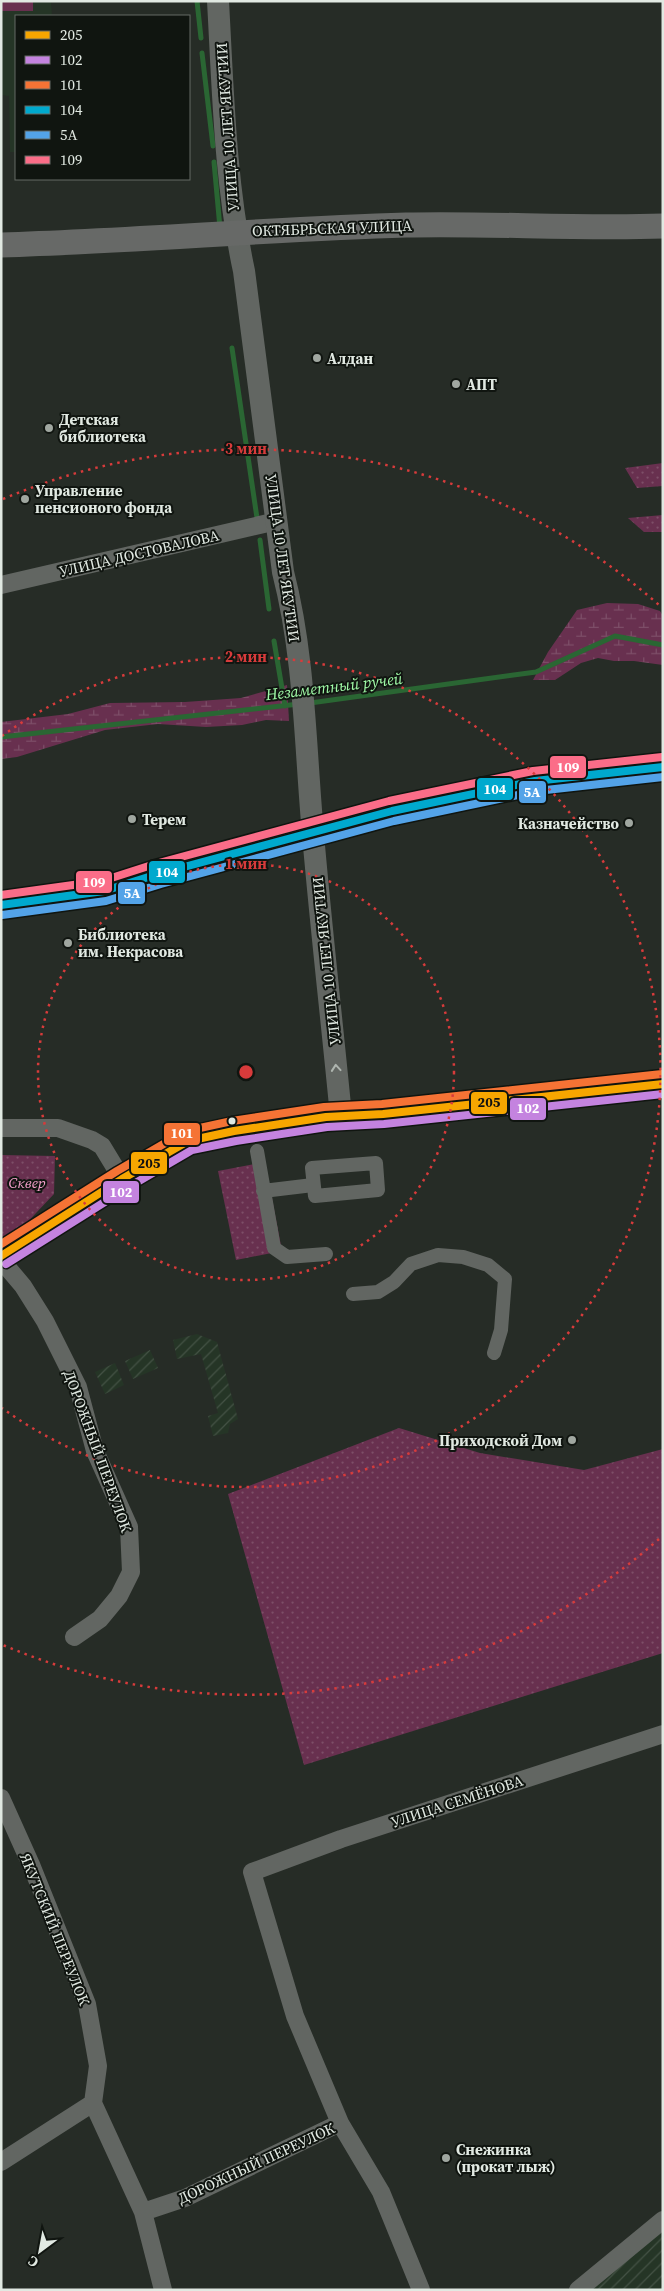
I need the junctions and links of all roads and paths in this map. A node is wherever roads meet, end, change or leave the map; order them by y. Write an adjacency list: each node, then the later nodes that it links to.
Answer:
1 (218, 1): 3 (street, УЛИЦА 10 ЛЕТ ЯКУТИИ)
2 (663, 226): 3 (main road, ОКТЯБРЬСКАЯ УЛИЦА)
3 (236, 232): 4 (main road, ОКТЯБРЬСКАЯ УЛИЦА); 5 (street, УЛИЦА 10 ЛЕТ ЯКУТИИ)
4 (1, 245)
5 (277, 521): 6 (street, УЛИЦА ДОСТОВАЛОВА); 8 (street, УЛИЦА 10 ЛЕТ ЯКУТИИ)
6 (1, 585)
7 (663, 767): 8 (street)
8 (312, 833): 9 (street); 11 (street, УЛИЦА 10 ЛЕТ ЯКУТИИ, one-way to 8)
9 (1, 904)
10 (663, 1084): 11 (main road)
11 (341, 1116): 14 (main road)
12 (1, 1128): 14 (street)
13 (256, 1151): 16 (street)
14 (122, 1179): 18 (main road)
15 (314, 1185): 15 (street); 16 (street)
16 (263, 1191): 17 (street)
17 (326, 1254)
18 (1, 1256)
19 (1, 1260): 22 (street, ДОРОЖНЫЙ ПЕРЕУЛОК)
20 (353, 1294): 21 (street)
21 (494, 1353)
22 (74, 1637)
23 (663, 1734): 25 (street, УЛИЦА СЕМЁНОВА)
24 (1, 1798): 26 (street, ЯКУТСКИЙ ПЕРЕУЛОК)
25 (252, 1872): 27 (street, ДОРОЖНЫЙ ПЕРЕУЛОК)
26 (93, 2103): 28 (street); 29 (street)
27 (340, 2123): 29 (street, ДОРОЖНЫЙ ПЕРЕУЛОК); 32 (street, ДОРОЖНЫЙ ПЕРЕУЛОК)
28 (1, 2162)
29 (143, 2212): 31 (street)
30 (663, 2220): 33 (street)
31 (162, 2290)
32 (421, 2290)
33 (578, 2290)

